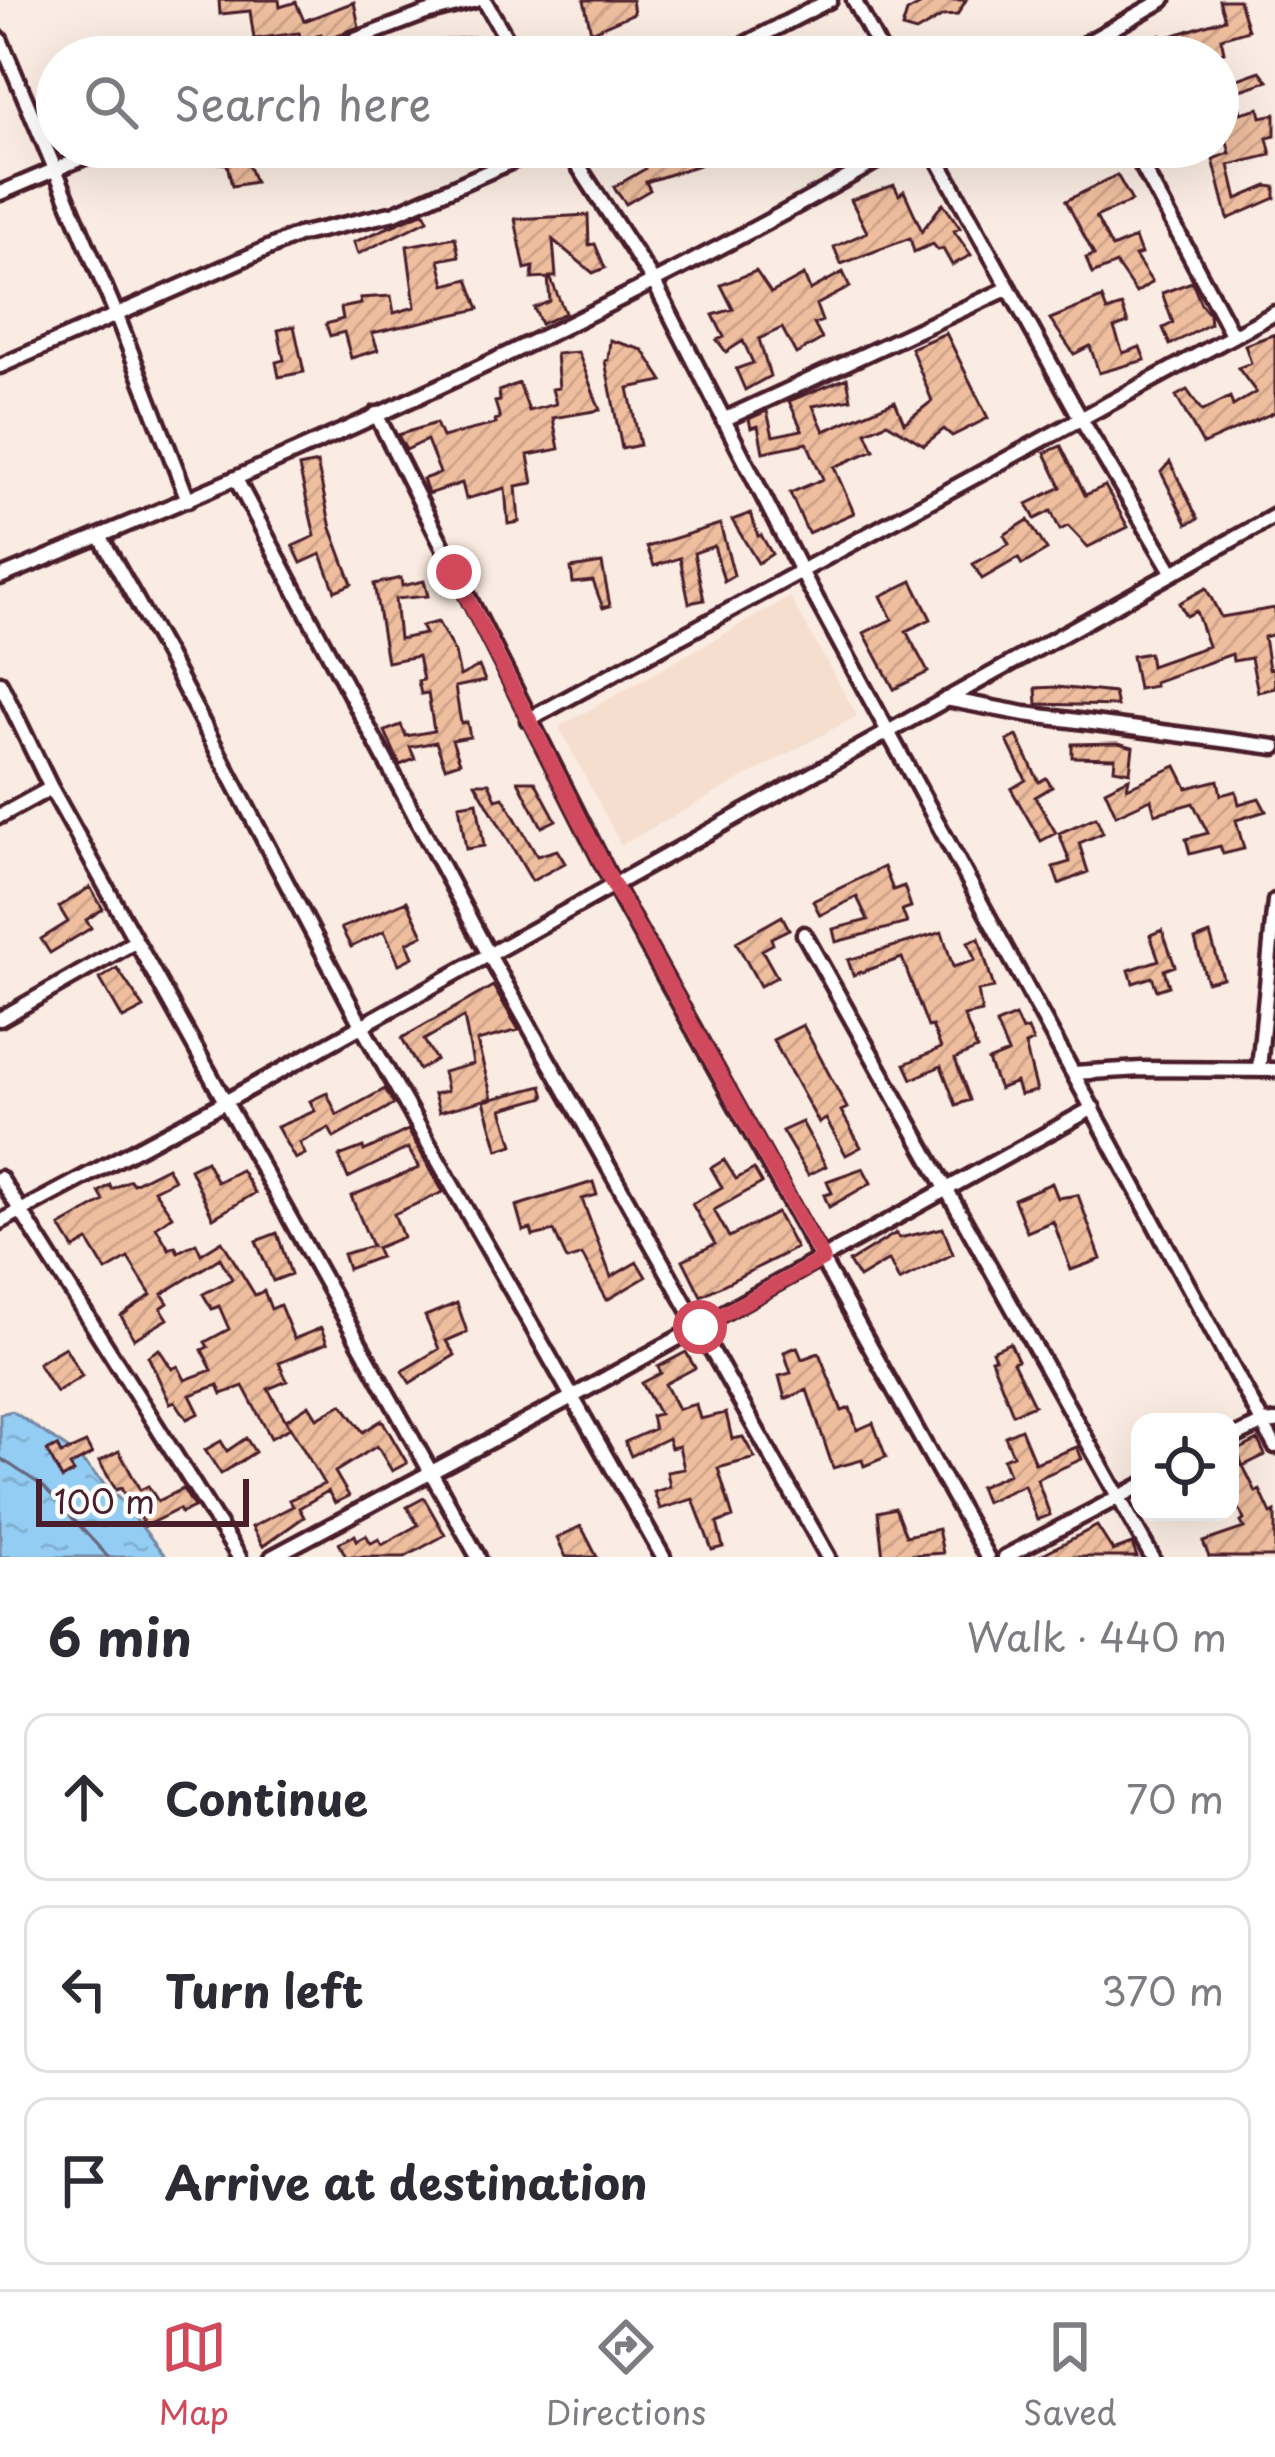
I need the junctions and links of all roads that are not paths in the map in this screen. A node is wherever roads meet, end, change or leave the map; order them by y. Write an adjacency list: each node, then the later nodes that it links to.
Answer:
1 (480, 0): 5 (street); 6 (street)
2 (830, 0): 7 (street)
3 (854, 0): 8 (street)
4 (1163, 0): 9 (street)
5 (365, 36)
6 (504, 36)
7 (761, 36)
8 (873, 36)
9 (1106, 36)
10 (0, 39): 11 (street)
11 (36, 123)
12 (61, 168): 18 (street)
13 (496, 168): 23 (street)
14 (580, 168): 20 (street)
15 (863, 168): 20 (street)
16 (943, 168): 21 (street)
17 (1143, 168): 24 (street)
18 (56, 170): 19 (street); 23 (street)
19 (0, 193)
20 (655, 284): 26 (street); 28 (street)
21 (1009, 288): 27 (street); 28 (street)
22 (1275, 313): 24 (street)
23 (116, 316): 25 (street); 30 (street)
24 (1233, 335): 27 (street)
25 (0, 366)
26 (376, 414): 29 (street); 38 (street)
27 (1082, 419): 33 (street); 34 (street)
28 (723, 420): 33 (street)
29 (237, 481): 30 (street); 47 (street)
30 (188, 500): 32 (street)
31 (1275, 516): 34 (street)
32 (100, 536): 35 (street); 49 (street)
33 (800, 571): 38 (street); 39 (street)
34 (1173, 573): 37 (street)
35 (0, 577)
36 (0, 682): 41 (street)
37 (945, 699): 39 (street); 40 (street)
38 (528, 720): 43 (street)
39 (888, 730): 43 (street); 52 (street)
40 (1275, 746)
41 (51, 788): 42 (street); 46 (street)
42 (0, 816)
43 (612, 882): 47 (street); 59 (street)
44 (1275, 901): 50 (street)
45 (804, 934): 56 (street)
46 (136, 941): 48 (street); 53 (street)
47 (488, 953): 49 (street); 60 (street)
48 (0, 1019)
49 (360, 1023): 53 (street); 61 (street)
50 (1259, 1069): 51 (street); 52 (street)
51 (1275, 1070)
52 (1073, 1073): 54 (street)
53 (225, 1102): 57 (street); 65 (street)
54 (1093, 1108): 56 (street); 62 (street)
55 (0, 1178): 57 (street)
56 (949, 1190): 59 (street); 67 (street)
57 (19, 1211): 58 (street); 68 (street)
58 (0, 1222)
59 (823, 1259): 60 (street); 73 (street)
60 (700, 1327): 61 (street); 72 (street)
61 (574, 1396): 65 (street); 71 (street)
62 (1269, 1423): 63 (street); 64 (street)
63 (1239, 1435)
64 (1275, 1445)
65 (428, 1472): 69 (street); 70 (street)
66 (1131, 1490): 67 (street)
67 (1120, 1496): 74 (street); 75 (street)
68 (239, 1557)
69 (272, 1557)
70 (478, 1557)
71 (663, 1557)
72 (828, 1557)
73 (987, 1557)
74 (1005, 1557)
75 (1153, 1557)

